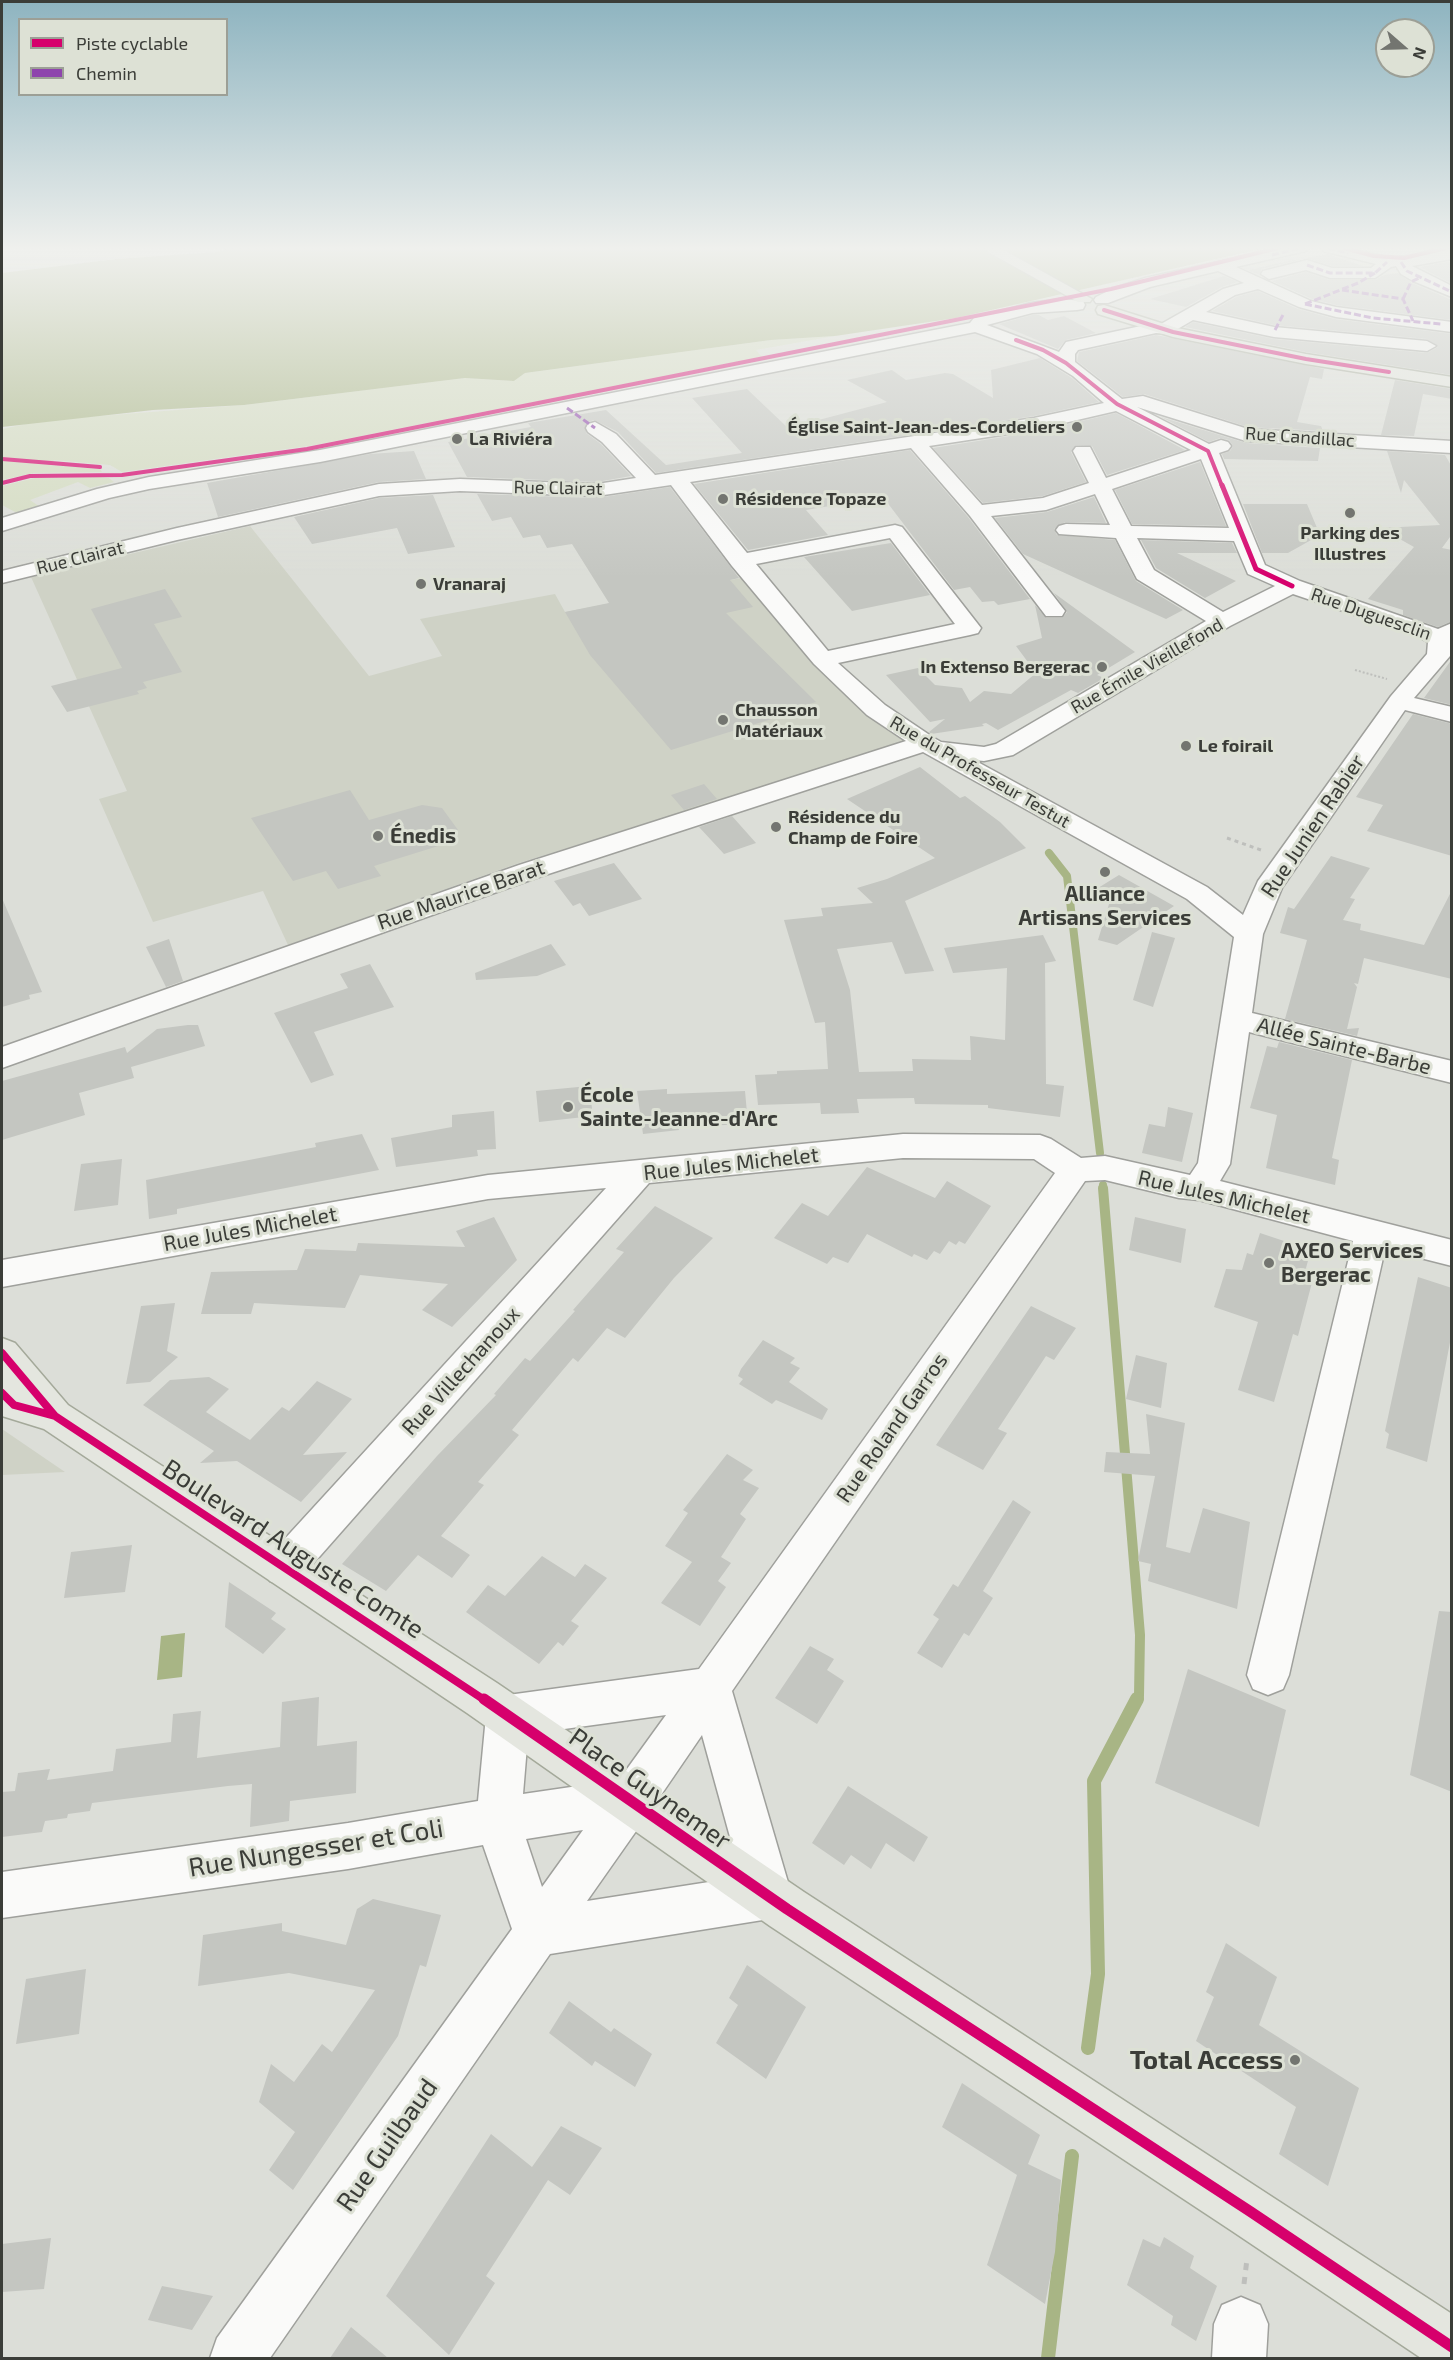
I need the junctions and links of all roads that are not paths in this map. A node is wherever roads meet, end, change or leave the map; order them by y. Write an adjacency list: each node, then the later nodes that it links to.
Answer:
1 (818, 358): 16 (street)
2 (1057, 358): 6 (street)
3 (1066, 358): 6 (street)
4 (1302, 358): 7 (main road)
5 (1425, 358): 7 (street)
6 (1066, 363): 9 (street)
7 (1422, 376): 8 (main road)
8 (1452, 382)
9 (1117, 404): 11 (street, Rue Candillac); 12 (street, Rue Clairat); 15 (street)
10 (595, 428): 18 (street)
11 (1246, 435): 13 (street, Rue Candillac); 15 (street)
12 (916, 442): 17 (street, Rue Clairat); 21 (street)
13 (1452, 447)
14 (1083, 451): 19 (street)
15 (1208, 451): 19 (street); 25 (street, Rue Duguesclin)
16 (320, 456): 20 (street); 22 (street)
17 (676, 478): 18 (street, Rue Clairat); 26 (street, Rue du Professeur Testut)
18 (650, 482): 20 (street, Rue Clairat)
19 (1101, 486): 21 (street); 24 (street)
20 (379, 490): 27 (street, Rue Clairat)
21 (977, 512): 29 (street)
22 (4, 522)
23 (1066, 530): 24 (street)
24 (1123, 532): 25 (street); 30 (street)
25 (1242, 535): 28 (street, Rue Duguesclin)
26 (740, 561): 32 (street, Rue du Professeur Testut); 32 (street)
27 (2, 577)
28 (1292, 586): 30 (street, Rue Émile Vieillefond); 31 (street, Rue Duguesclin)
29 (1054, 610)
30 (1222, 621): 36 (street, Rue Émile Vieillefond)
31 (1446, 634): 33 (street, Rue Junien Rabier)
32 (822, 658): 35 (street, Rue du Professeur Testut)
33 (1405, 693): 34 (street); 38 (street, Rue Junien Rabier)
34 (1452, 715)
35 (925, 743): 36 (street, Rue Émile Vieillefond); 37 (street, Rue du Professeur Testut); 42 (street, Rue Maurice Barat)
36 (1004, 750): 37 (street)
37 (1002, 786): 39 (street, Rue du Professeur Testut)
38 (1268, 887): 39 (street, Rue du Professeur Testut); 40 (street, Rue Junien Rabier)
39 (1197, 893): 40 (street, Rue du Professeur Testut)
40 (1249, 934): 41 (street, Rue Junien Rabier)
41 (1236, 1019): 43 (street, Allée Sainte-Barbe); 46 (street, Rue Junien Rabier)
42 (2, 1058)
43 (1452, 1072)
44 (1075, 1170): 45 (street, Rue Jules Michelet); 46 (street, Rue Jules Michelet); 55 (street, Rue Roland Garros)
45 (638, 1174): 49 (street, Rue Jules Michelet); 53 (street, Rue Villechanoux)
46 (1199, 1188): 47 (street, Rue Jules Michelet)
47 (1372, 1233): 48 (street, Rue Jules Michelet); 54 (street)
48 (1452, 1253)
49 (2, 1273)
50 (2, 1353): 52 (main road)
51 (2, 1393): 52 (main road)
52 (55, 1416): 53 (main road, Boulevard Auguste Comte)
53 (284, 1568): 56 (main road, Boulevard Auguste Comte)
54 (1268, 1675)
55 (710, 1688): 56 (street, Place Guynemer); 57 (street, Place Guynemer); 60 (street, Place Guynemer)
56 (508, 1716): 57 (main road, Place Guynemer); 58 (street)
57 (630, 1801): 58 (street, Rue Nungesser et Coli); 60 (main road, Place Guynemer); 61 (street, Place Guynemer)
58 (498, 1821): 59 (street, Rue Nungesser et Coli); 61 (street)
59 (2, 1895)
60 (769, 1896): 61 (street); 62 (main road)
61 (537, 1932): 63 (street, Rue Guilbaud)
62 (1452, 2347)
63 (237, 2358)

